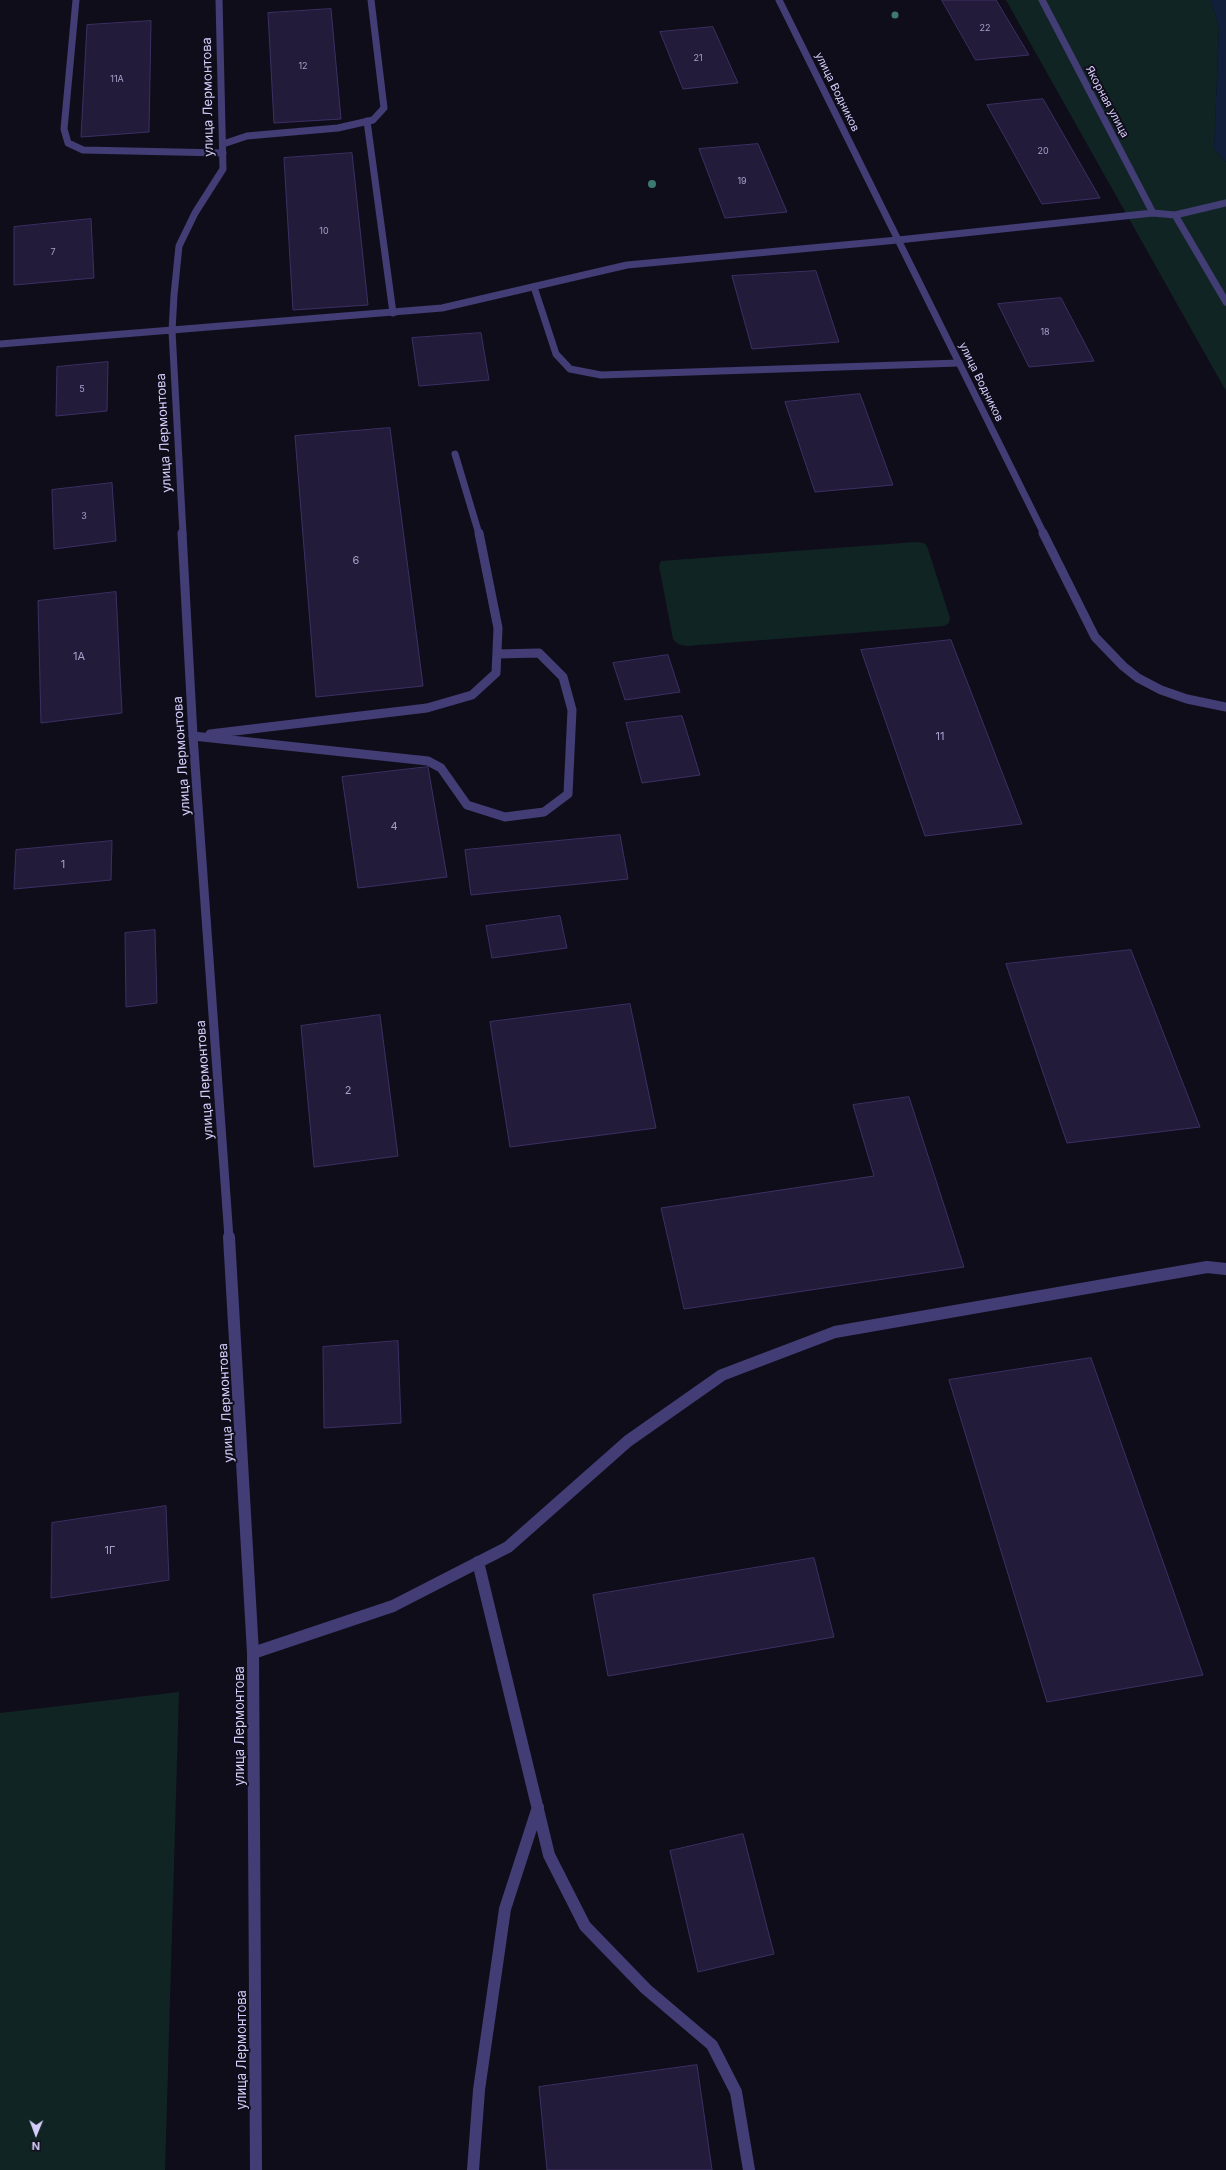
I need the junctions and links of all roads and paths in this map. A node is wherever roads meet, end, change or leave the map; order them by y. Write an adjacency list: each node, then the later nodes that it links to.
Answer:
1 (76, 0): 7 (street)
2 (219, 0): 7 (street, улица Лермонтова)
3 (371, 0): 6 (street)
4 (779, 0): 11 (street, улица Водников)
5 (1042, 0): 9 (street, Якорная улица)
6 (367, 121): 7 (street); 14 (street)
7 (223, 149): 15 (street, улица Лермонтова)
8 (1226, 202): 10 (street)
9 (1153, 213): 10 (street); 11 (street)
10 (1175, 214): 13 (street)
11 (898, 240): 12 (street); 17 (street, улица Водников)
12 (534, 286): 14 (street); 17 (street)
13 (1226, 302)
14 (393, 313): 15 (street)
15 (172, 331): 16 (street); 21 (street, улица Лермонтова)
16 (0, 344)
17 (959, 363): 20 (street, улица Водников)
18 (455, 454): 19 (street)
19 (497, 654): 21 (street); 21 (street)
20 (1226, 707)
21 (192, 736): 24 (street, улица Лермонтова)
22 (1226, 1269): 23 (street)
23 (478, 1562): 24 (street); 25 (street)
24 (253, 1653): 26 (street, улица Лермонтова)
25 (538, 1807): 27 (street); 28 (street)
26 (256, 2170)
27 (473, 2170)
28 (749, 2170)

